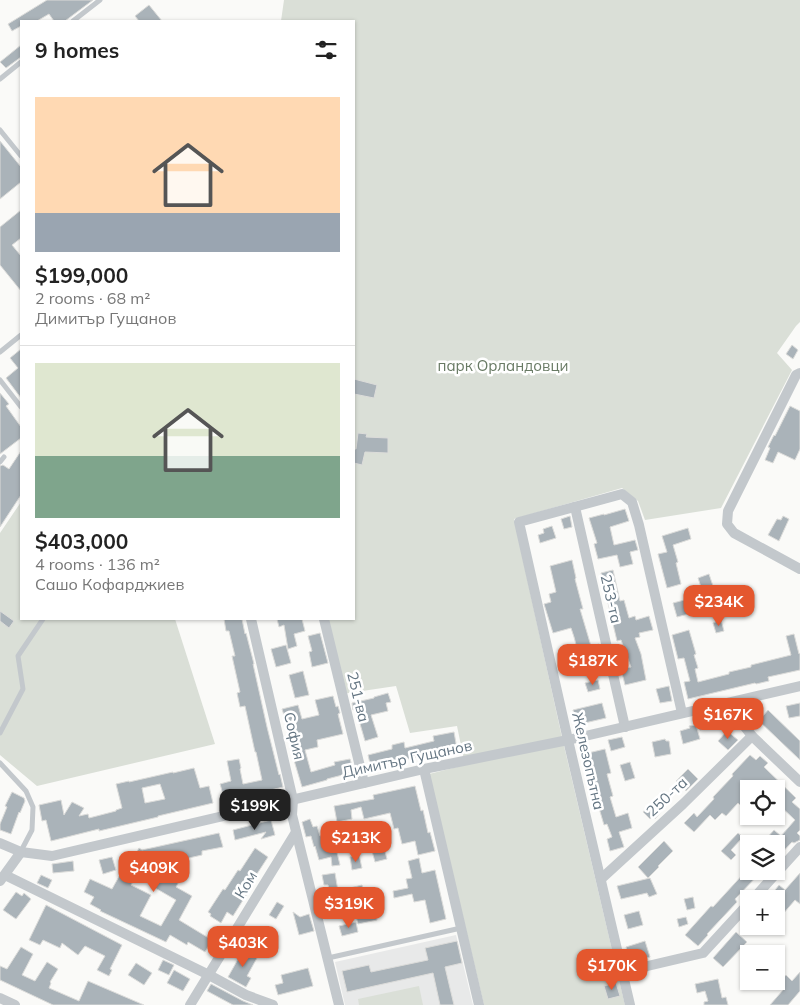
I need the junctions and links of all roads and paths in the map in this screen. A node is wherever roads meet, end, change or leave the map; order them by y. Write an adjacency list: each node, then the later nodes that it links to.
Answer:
1 (100, 0): 2 (lane)
2 (74, 20)
3 (20, 63): 4 (lane)
4 (0, 79)
5 (0, 130): 6 (lane)
6 (20, 155)
7 (20, 336): 8 (lane)
8 (0, 352)
9 (800, 373): 15 (street)
10 (0, 380): 11 (lane)
11 (20, 406)
12 (4, 457): 13 (lane)
13 (0, 462)
14 (575, 507): 21 (street); 22 (street, 253-та); 25 (street, Железопътна)
15 (800, 569)
16 (42, 620): 23 (lane)
17 (251, 620): 30 (street, София)
18 (324, 620): 29 (street, 251-ва)
19 (800, 686): 20 (street, Димитър Гущанов)
20 (726, 703): 21 (street, Димитър Гущанов); 24 (street)
21 (682, 714): 22 (street, Димитър Гущанов)
22 (625, 727): 25 (street, Димитър Гущанов)
23 (0, 733)
24 (752, 736): 28 (street); 36 (street, 250-та)
25 (568, 740): 27 (street, Димитър Гущанов); 36 (street, Железопътна)
26 (0, 763): 34 (lane)
27 (424, 770): 29 (street, Димитър Гущанов); 39 (street)
28 (800, 782)
29 (364, 783): 30 (street, Димитър Гущанов)
30 (293, 800): 31 (street, София); 34 (street, Димитър Гущанов)
31 (296, 832): 40 (street, София); 42 (street, Ком)
32 (0, 843): 34 (street, Димитър Гущанов)
33 (800, 847): 37 (street)
34 (21, 852): 35 (street)
35 (2, 878): 42 (street)
36 (600, 879): 41 (street, Железопътна)
37 (761, 890)
38 (740, 913): 41 (street)
39 (461, 928): 40 (lane); 48 (street)
40 (328, 958): 47 (street, София)
41 (622, 972): 49 (street, Железопътна)
42 (209, 975): 45 (street, Ком); 46 (street)
43 (0, 998): 44 (street)
44 (16, 1005)
45 (190, 1005)
46 (272, 1005)
47 (339, 1005)
48 (479, 1005)
49 (630, 1005)

